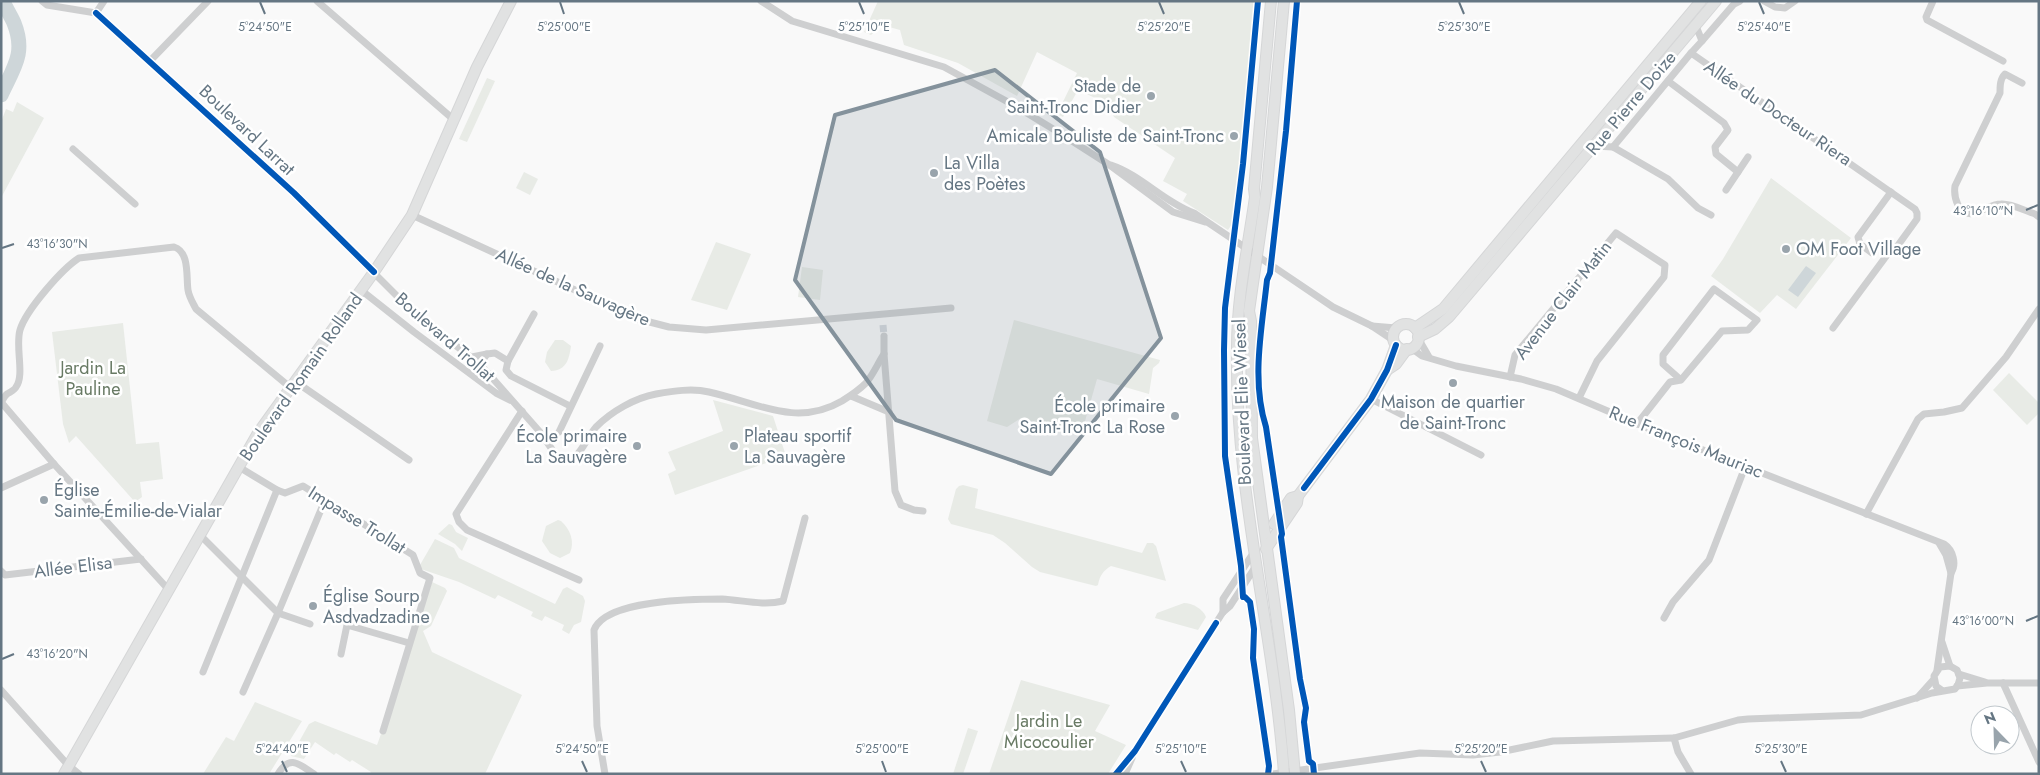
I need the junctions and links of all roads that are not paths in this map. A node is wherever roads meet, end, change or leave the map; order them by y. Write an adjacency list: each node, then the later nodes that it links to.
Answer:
1 (42, 1): 15 (street)
2 (104, 1): 15 (street)
3 (208, 1): 19 (street)
4 (317, 1): 23 (street)
5 (511, 1): 23 (street, Boulevard Romain Rolland)
6 (761, 1): 37 (street, Rue François Mauriac)
7 (1272, 1): 37 (street, Boulevard Elie Wiesel)
8 (1284, 1): 39 (street, Boulevard Elie Wiesel)
9 (1701, 1): 31 (street, Rue Pierre Doize)
10 (1716, 1): 16 (street, Rue Pierre Doize)
11 (1740, 1): 17 (street)
12 (1764, 1): 13 (street)
13 (1795, 1)
14 (1933, 1): 20 (street)
15 (96, 13): 19 (street, Boulevard Larrat)
16 (1696, 26): 17 (street, Allée du Docteur Riera); 24 (street, Rue Pierre Doize)
17 (1702, 41): 18 (street, Allée du Docteur Riera)
18 (1691, 53): 21 (street); 30 (street, Allée du Docteur Riera)
19 (150, 61): 40 (street, Boulevard Larrat)
20 (2003, 61)
21 (1668, 81): 25 (street); 28 (street)
22 (2022, 83): 36 (street)
23 (454, 119): 34 (street, Boulevard Romain Rolland)
24 (1596, 146): 25 (street); 33 (street, Rue Pierre Doize)
25 (1612, 147): 35 (street)
26 (73, 150): 32 (street)
27 (1748, 157): 28 (street)
28 (1738, 172): 29 (street)
29 (1726, 190)
30 (1891, 192): 38 (street); 49 (street, Allée du Docteur Riera)
31 (1536, 196): 33 (street); 50 (street, Rue Pierre Doize)
32 (135, 204)
33 (1546, 204): 50 (street, Rue Pierre Doize)
34 (412, 214): 40 (street, Boulevard Romain Rolland); 45 (street, Allée de la Sauvagère)
35 (1710, 215)
36 (2039, 217)
37 (1247, 250): 39 (street, Rue François Mauriac); 88 (street, Boulevard Elie Wiesel)
38 (1872, 253)
39 (1256, 256): 47 (street, Rue François Mauriac); 87 (street, Boulevard Elie Wiesel)
40 (374, 272): 41 (street, Boulevard Romain Rolland); 57 (street, Boulevard Trollat)
41 (361, 290): 64 (street, Boulevard Romain Rolland); 69 (street, Boulevard Trollat)
42 (951, 308): 45 (street, Allée de la Sauvagère)
43 (2039, 309): 84 (street)
44 (534, 314): 59 (street)
45 (883, 315): 46 (street)
46 (883, 325)
47 (1372, 326): 48 (street, Rue François Mauriac); 52 (street, Rue François Mauriac)
48 (1396, 328): 50 (street, Rue François Mauriac); 52 (street)
49 (1833, 328)
50 (1417, 334): 54 (street); 58 (street)
51 (884, 336): 56 (street)
52 (1395, 342): 54 (street, Rue François Mauriac); 61 (street)
53 (600, 346): 70 (street)
54 (1409, 349): 58 (street, Rue François Mauriac); 61 (street)
55 (487, 354): 57 (street); 59 (street); 60 (street)
56 (884, 354): 65 (street, Boulevard Trollat); 72 (street)
57 (472, 356): 60 (street, Boulevard Trollat)
58 (1429, 357): 62 (street, Rue François Mauriac)
59 (508, 361): 70 (street)
60 (480, 364): 69 (street, Boulevard Trollat)
61 (1387, 370): 67 (street)
62 (1510, 377): 66 (street, Rue François Mauriac); 66 (street, Avenue Clair Matin)
63 (1681, 380): 63 (street); 73 (street)
64 (294, 385): 68 (street); 76 (street); 78 (street, Boulevard Romain Rolland)
65 (850, 396): 71 (street, Boulevard Trollat); 72 (street)
66 (1579, 398): 73 (street, Rue François Mauriac)
67 (1371, 399): 75 (street); 87 (street)
68 (2, 403): 77 (street)
69 (516, 403): 71 (street, Boulevard Trollat)
70 (570, 406): 74 (street)
71 (522, 411): 93 (street)
72 (888, 412): 83 (street)
73 (1637, 424): 79 (street, Rue François Mauriac)
74 (558, 432)
75 (1482, 455)
76 (410, 460)
77 (54, 464): 80 (street); 89 (street)
78 (239, 467): 81 (street); 86 (street, Boulevard Romain Rolland)
79 (1745, 467): 84 (street, Rue François Mauriac); 97 (street)
80 (1, 488)
81 (277, 490): 82 (street, Impasse Trollat); 92 (street)
82 (325, 500): 96 (street); 100 (street, Impasse Trollat)
83 (923, 511)
84 (1866, 514): 99 (street, Rue François Mauriac)
85 (805, 518): 124 (street)
86 (200, 535): 92 (street); 94 (street, Boulevard Romain Rolland)
87 (1266, 543): 88 (street); 90 (street); 120 (street, Boulevard Elie Wiesel)
88 (1254, 552): 90 (street, Boulevard Elie Wiesel); 95 (street)
89 (141, 559): 91 (street, Allée Elisa); 94 (street)
90 (1256, 566): 95 (street); 120 (street, Boulevard Elie Wiesel)
91 (3, 574)
92 (243, 577): 96 (street); 104 (street)
93 (579, 580)
94 (168, 589): 119 (street, Boulevard Romain Rolland)
95 (1222, 612): 117 (street)
96 (278, 613): 98 (street); 112 (street)
97 (1664, 618)
98 (310, 624)
99 (1942, 642): 102 (street, Rue François Mauriac); 103 (street, Rue François Mauriac)
100 (409, 643): 101 (street); 115 (street, Impasse Trollat)
101 (341, 654)
102 (1950, 666): 103 (street); 105 (street)
103 (1937, 670): 106 (street)
104 (202, 672)
105 (1959, 674): 107 (street); 110 (street)
106 (1934, 679): 111 (street); 114 (street)
107 (1987, 683): 108 (street); 110 (street)
108 (2003, 683): 109 (street); 118 (street)
109 (2039, 683)
110 (1957, 686): 111 (street)
111 (1943, 691): 114 (street)
112 (243, 692)
113 (3, 695): 119 (street)
114 (1917, 698): 116 (street)
115 (383, 731)
116 (1674, 738): 120 (street); 128 (street)
117 (1136, 750): 125 (street); 126 (street)
118 (2039, 762)
119 (66, 769): 121 (street)
120 (1290, 773): 127 (street)
121 (79, 774)
122 (279, 774): 123 (street)
123 (314, 774)
124 (605, 774)
125 (1116, 774)
126 (1125, 774)
127 (1273, 774)
128 (1691, 774)

